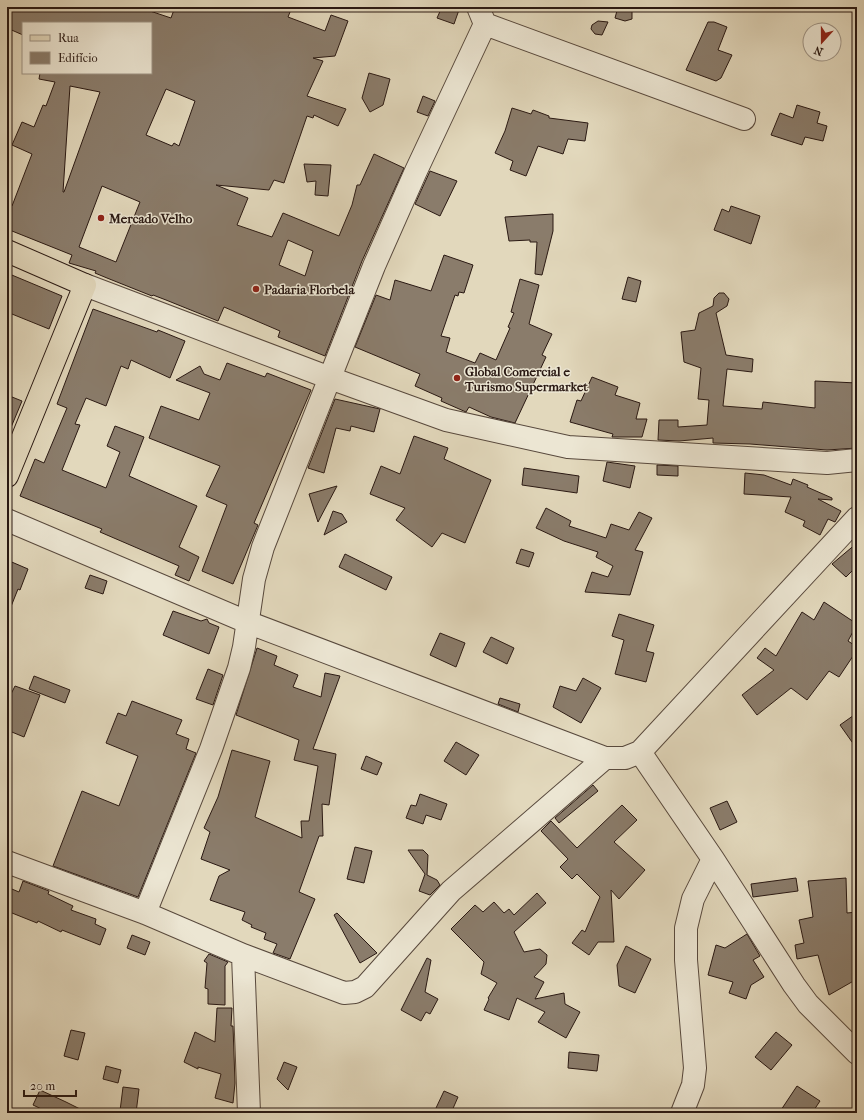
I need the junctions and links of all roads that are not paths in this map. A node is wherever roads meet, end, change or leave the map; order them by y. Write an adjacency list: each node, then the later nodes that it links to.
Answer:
1 (482, 16): 2 (street); 5 (street)
2 (744, 119)
3 (7, 250): 4 (main road)
4 (85, 285): 5 (street); 7 (main road)
5 (330, 378): 6 (street); 10 (street)
6 (857, 460)
7 (7, 476)
8 (857, 518): 11 (street)
9 (7, 520): 10 (street)
10 (248, 622): 12 (street); 15 (street)
11 (640, 752): 12 (street); 13 (street)
12 (605, 758): 16 (street)
13 (713, 859): 17 (street); 19 (street)
14 (7, 862): 15 (street)
15 (145, 913): 16 (street)
16 (243, 955): 18 (street)
17 (857, 1053)
18 (249, 1113)
19 (682, 1113)

